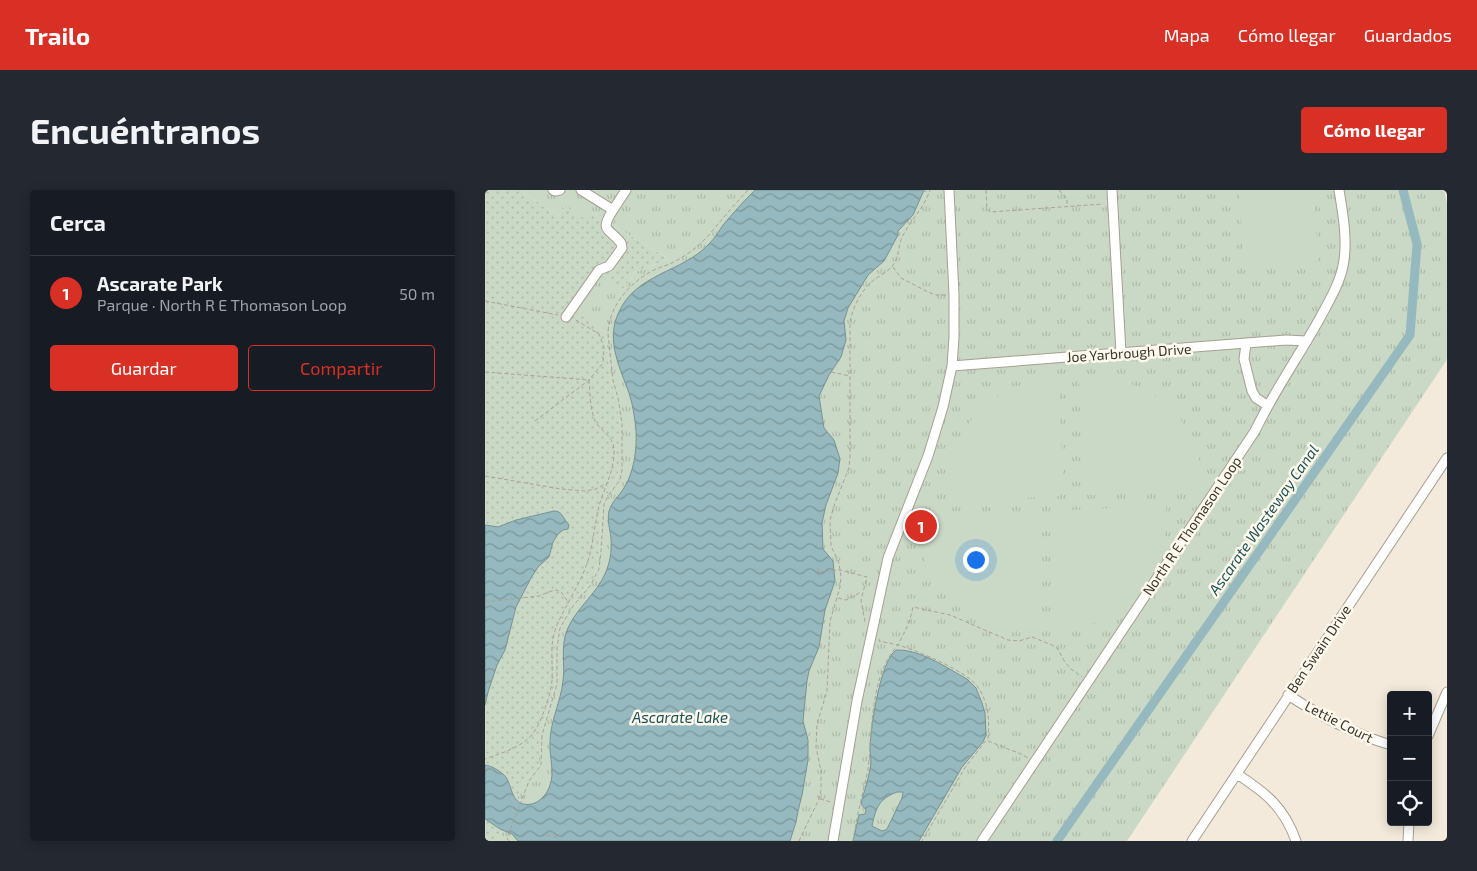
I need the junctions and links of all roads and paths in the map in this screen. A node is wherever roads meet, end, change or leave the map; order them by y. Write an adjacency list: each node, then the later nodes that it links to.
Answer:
1 (553, 190): 2 (street)
2 (560, 190)
3 (581, 190): 15 (street)
4 (626, 190): 15 (street)
5 (748, 190): 57 (path)
6 (923, 190): 12 (path)
7 (949, 190): 17 (street)
8 (986, 190): 14 (path)
9 (1059, 190): 14 (path)
10 (1111, 190): 13 (street)
11 (1339, 190): 20 (street, North R E Thomason Loop)
12 (930, 191): 16 (path)
13 (1112, 203): 14 (path); 22 (street)
14 (1067, 207)
15 (613, 210): 19 (street)
16 (893, 266): 17 (path); 26 (path)
17 (954, 295): 23 (street)
18 (485, 301): 19 (path)
19 (566, 317): 27 (path)
20 (1307, 341): 21 (street, Joe Yarbrough Drive); 28 (street, North R E Thomason Loop)
21 (1246, 344): 22 (street, Joe Yarbrough Drive); 28 (street)
22 (1121, 353): 23 (street, Joe Yarbrough Drive)
23 (952, 366): 60 (street)
24 (485, 372): 27 (path)
25 (831, 372): 26 (path)
26 (850, 376): 34 (path)
27 (589, 380): 29 (path); 32 (path)
28 (1267, 405): 42 (street, North R E Thomason Loop)
29 (535, 421)
30 (1447, 458): 44 (street, Ben Swain Drive)
31 (485, 476): 32 (path)
32 (607, 482): 40 (path)
33 (818, 568): 35 (path)
34 (840, 570): 35 (path); 38 (path)
35 (819, 572): 36 (path)
36 (819, 577)
37 (863, 592): 38 (path)
38 (837, 598): 51 (path)
39 (485, 602): 40 (path)
40 (569, 602): 48 (path)
41 (913, 607): 42 (path)
42 (1089, 681): 49 (street, North R E Thomason Loop)
43 (1447, 692): 45 (street)
44 (1288, 695): 47 (street, Lettie Court); 50 (street, Ben Swain Drive)
45 (1432, 725)
46 (987, 740): 49 (path); 61 (path); 62 (path)
47 (1387, 744)
48 (485, 759)
49 (1035, 763): 63 (street, North R E Thomason Loop)
50 (1237, 774): 64 (street, Ben Swain Drive); 65 (street)
51 (819, 799): 52 (path); 59 (path)
52 (825, 801)
53 (1409, 826): 66 (street)
54 (547, 836): 55 (path)
55 (552, 837): 56 (path); 58 (path)
56 (558, 838)
57 (509, 841)
58 (551, 841)
59 (799, 841)
60 (833, 841)
61 (853, 841)
62 (922, 841)
63 (982, 841)
64 (1192, 841)
65 (1296, 841)
66 (1408, 841)

